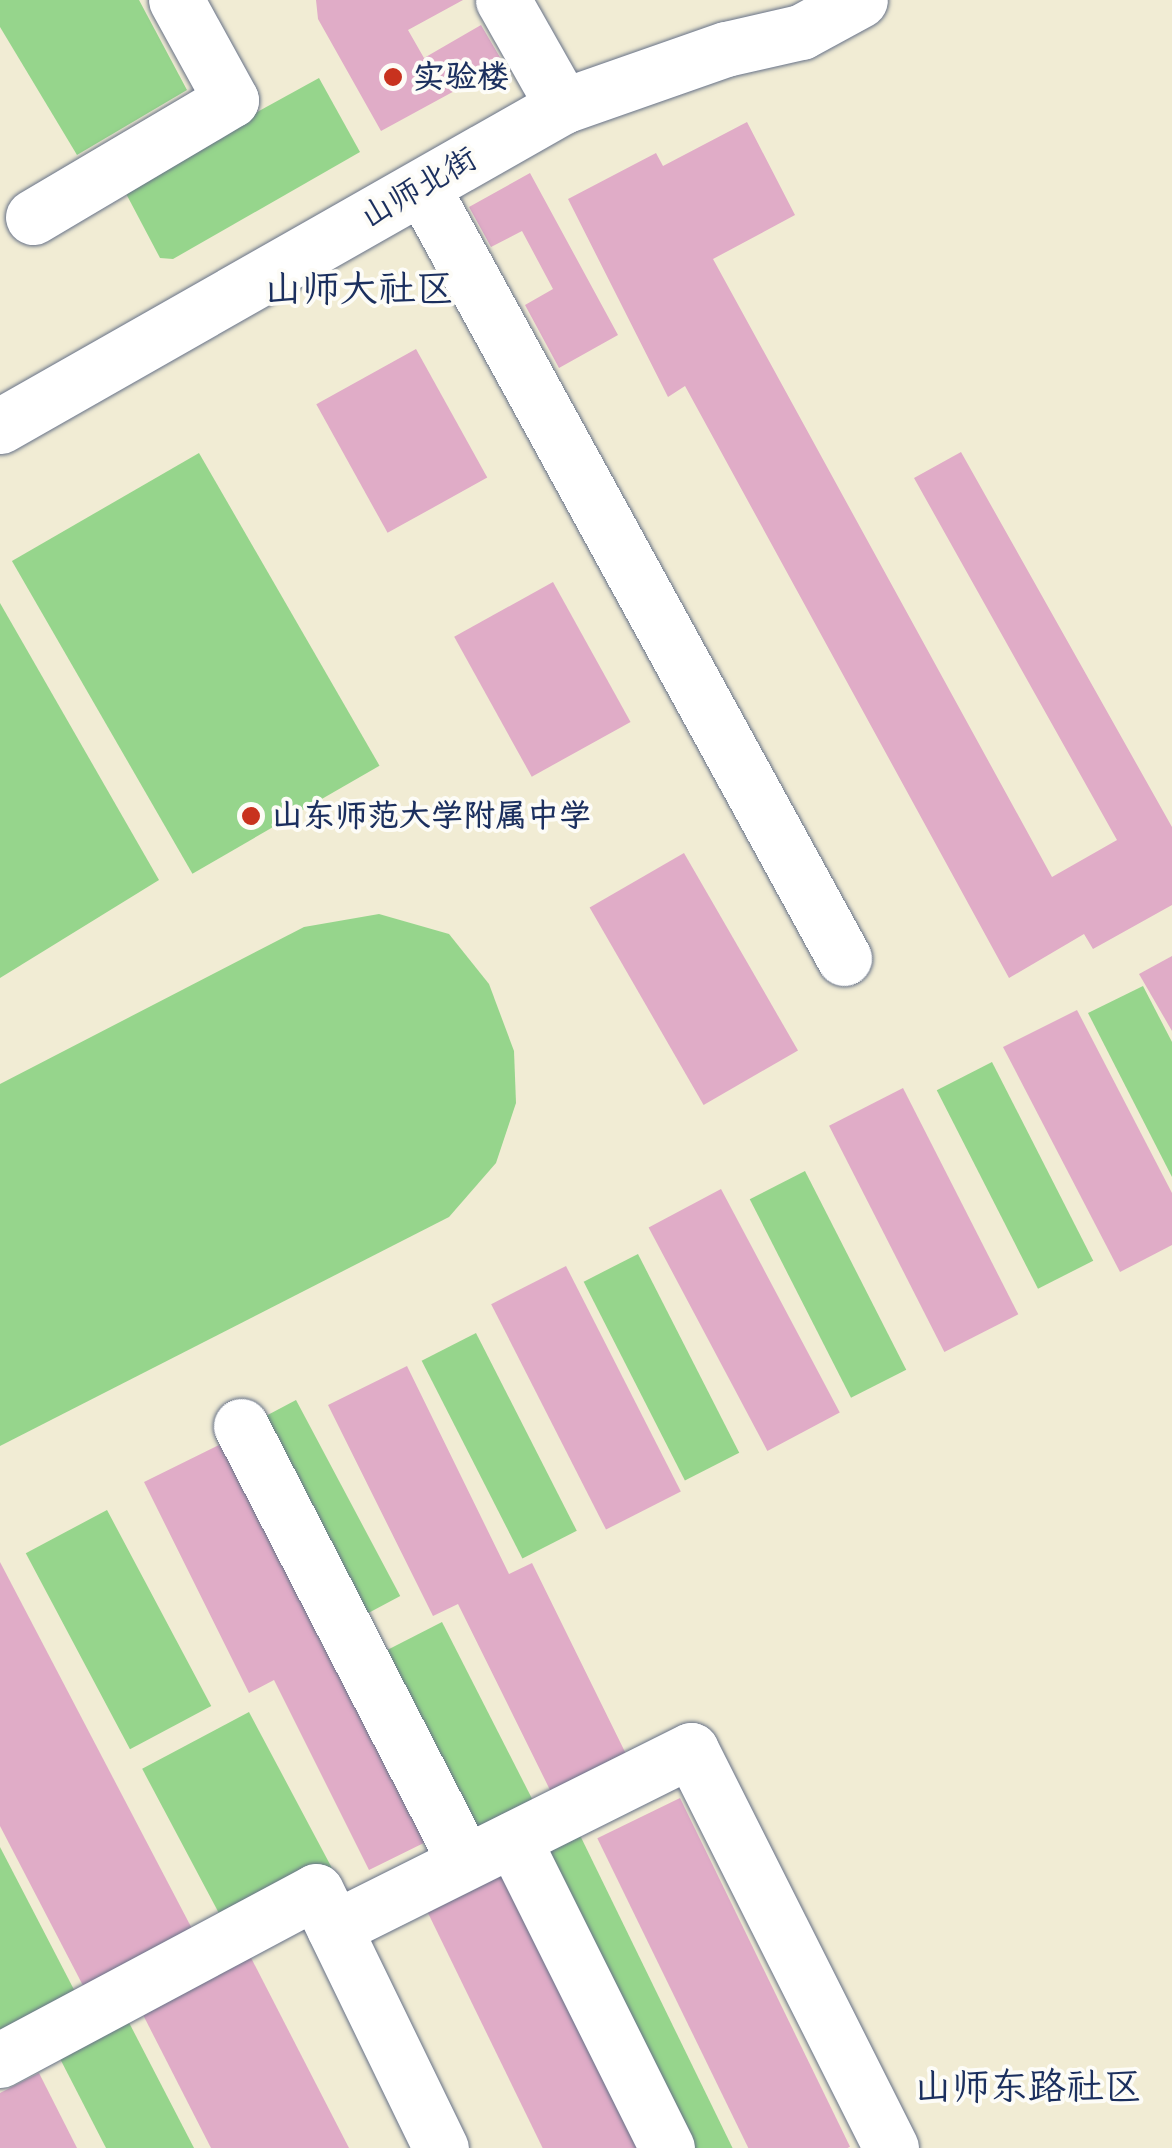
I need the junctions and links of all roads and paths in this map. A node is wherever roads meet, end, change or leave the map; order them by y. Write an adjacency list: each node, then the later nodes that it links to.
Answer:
1 (176, 0): 6 (street)
2 (504, 0): 4 (street)
3 (860, 0): 4 (street, 山师北街)
4 (563, 106): 5 (street, 山师北街)
5 (422, 188): 7 (street, 山师北街); 8 (street)
6 (34, 217)
7 (0, 426)
8 (844, 958)
9 (242, 1426): 10 (street)
10 (489, 1850): 11 (street); 14 (street); 15 (street)
11 (334, 1928): 12 (street); 13 (street)
12 (0, 2060)
13 (441, 2148)
14 (666, 2148)
15 (891, 2148)

